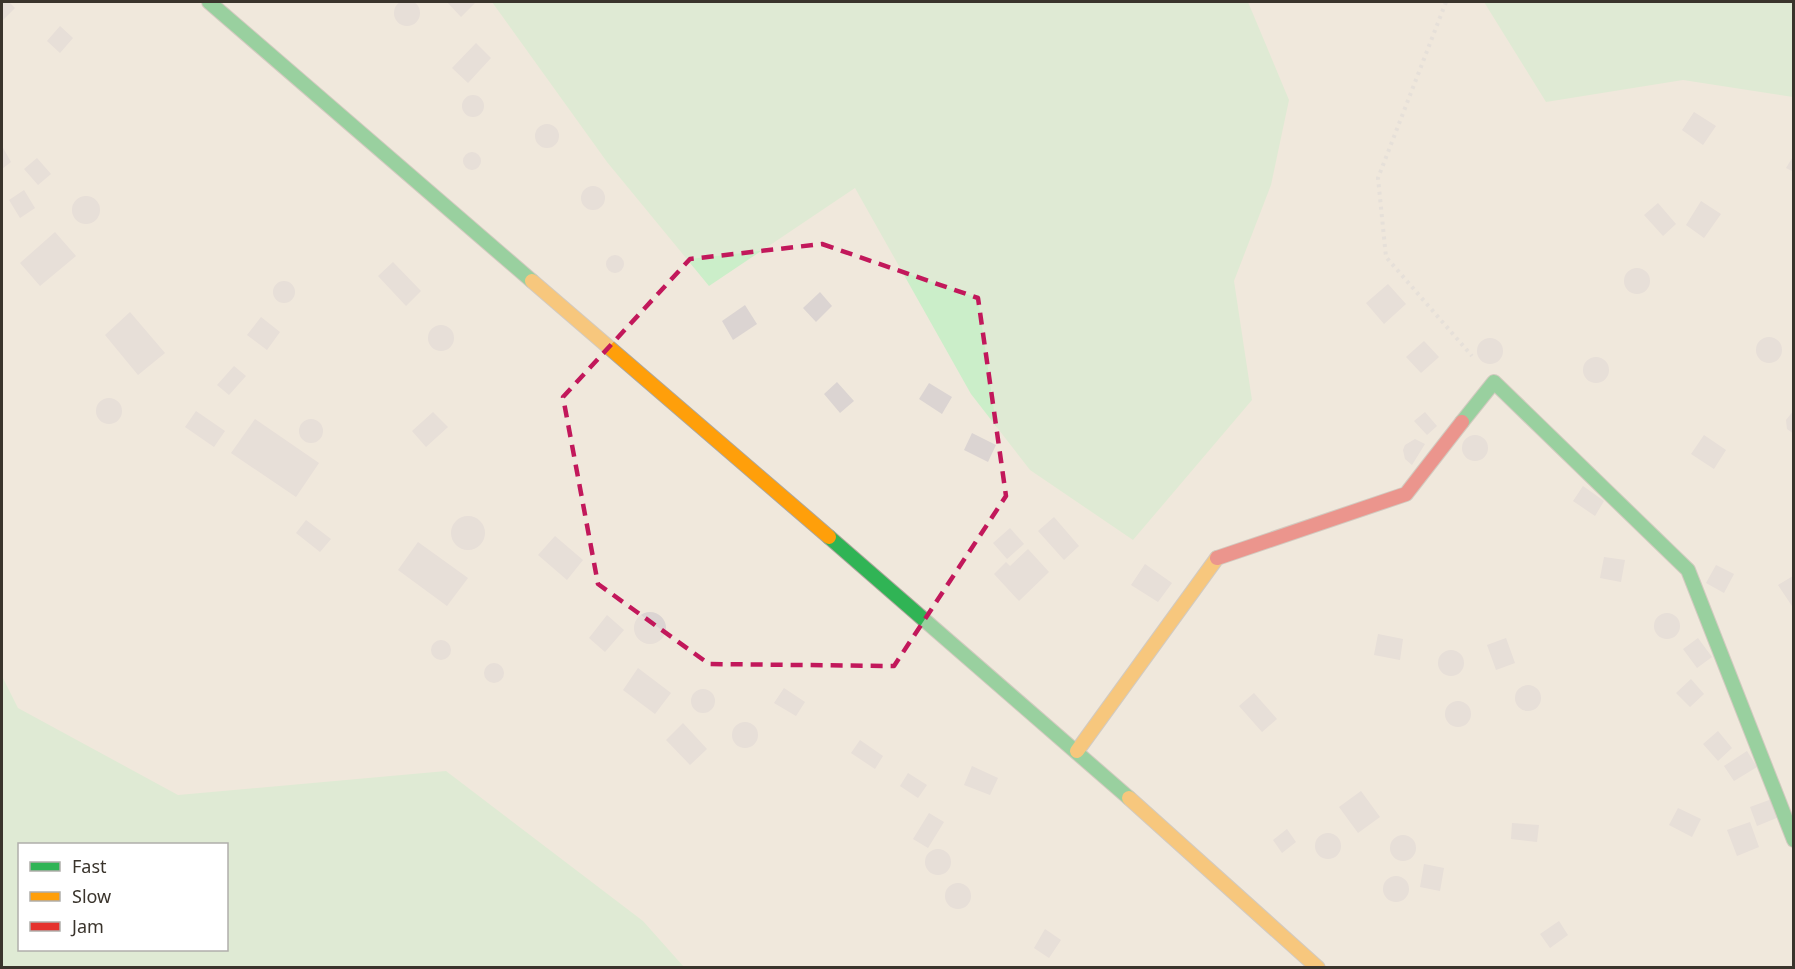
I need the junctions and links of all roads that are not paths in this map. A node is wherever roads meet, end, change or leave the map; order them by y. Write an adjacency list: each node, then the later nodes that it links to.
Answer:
1 (209, 2): 2 (main road)
2 (1077, 752): 3 (main road); 4 (main road)
3 (1794, 840)
4 (1318, 968)

